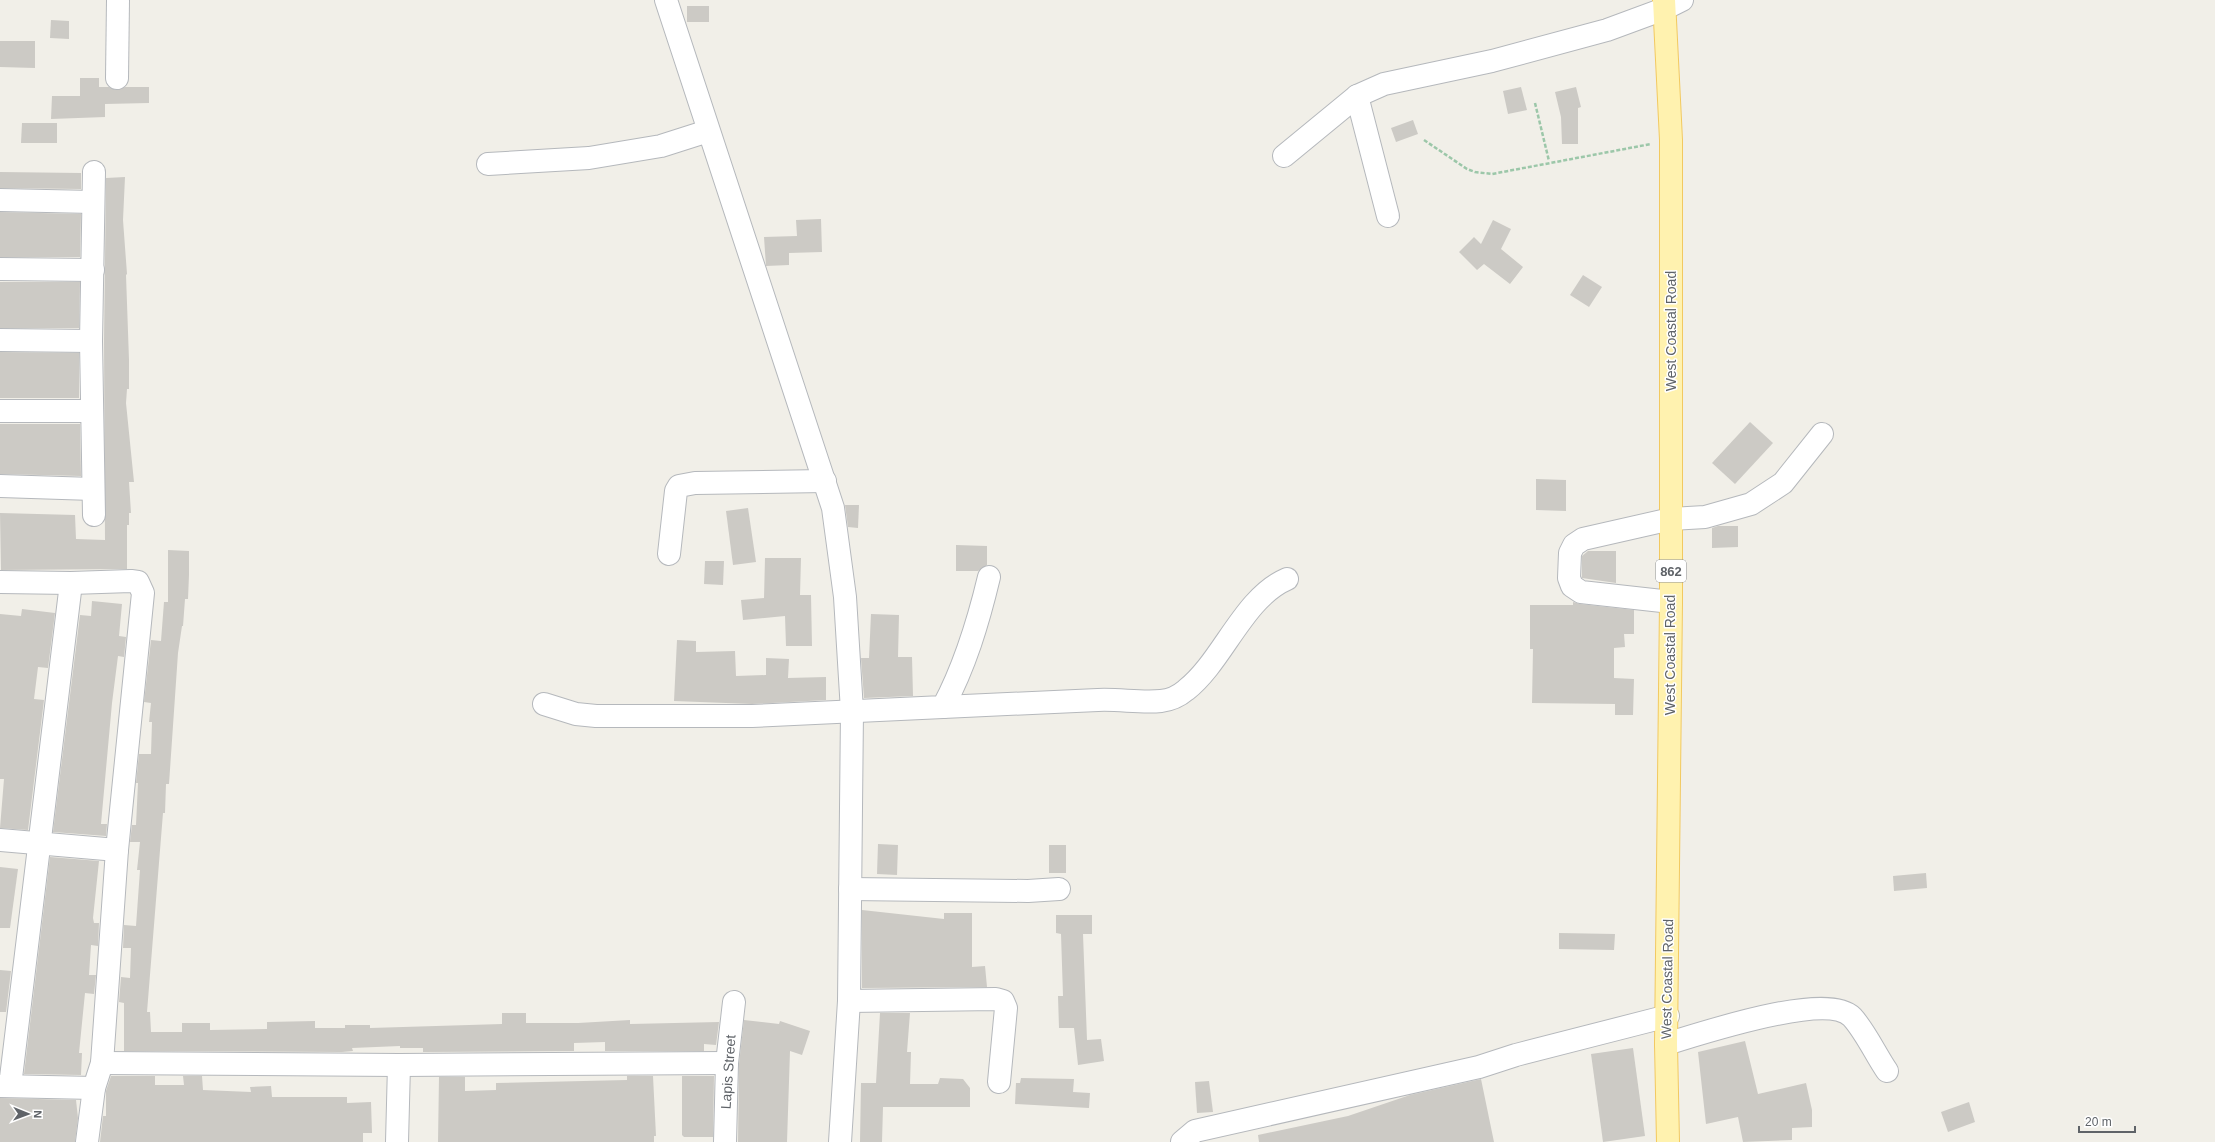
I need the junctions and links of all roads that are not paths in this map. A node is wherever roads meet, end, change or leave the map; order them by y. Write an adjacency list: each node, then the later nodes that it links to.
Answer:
1 (118, 0): 4 (street)
2 (666, 0): 6 (street)
3 (1670, 3): 5 (street); 24 (main road, West Coastal Road / 862)
4 (117, 78)
5 (1357, 96): 7 (street); 12 (street)
6 (708, 131): 8 (street); 20 (street)
7 (1284, 156)
8 (488, 164)
9 (94, 172): 11 (street)
10 (0, 200): 11 (street)
11 (93, 202): 14 (street)
12 (1388, 216)
13 (0, 269): 14 (street)
14 (92, 270): 16 (street)
15 (0, 340): 16 (street)
16 (91, 341): 18 (street)
17 (0, 411): 18 (street)
18 (92, 411): 22 (street)
19 (1822, 434): 24 (street)
20 (825, 481): 25 (street); 33 (street)
21 (0, 486): 22 (street)
22 (93, 489): 23 (street)
23 (94, 515)
24 (1671, 519): 30 (main road, West Coastal Road / 862); 30 (street)
25 (669, 554)
26 (988, 577): 32 (street)
27 (1287, 579): 32 (street)
28 (0, 582): 29 (street)
29 (71, 583): 35 (street); 36 (street)
30 (1671, 602): 41 (main road, West Coastal Road / 862)
31 (544, 704): 33 (street)
32 (943, 707): 33 (street)
33 (852, 711): 37 (street)
34 (0, 840): 35 (street)
35 (39, 843): 36 (street); 48 (street)
36 (117, 850): 43 (street)
37 (850, 889): 38 (street); 39 (street)
38 (1059, 890)
39 (849, 1001): 47 (street); 53 (street)
40 (734, 1002): 44 (street, Lapis Street)
41 (1668, 1016): 42 (main road, West Coastal Road / 862); 54 (street)
42 (1666, 1044): 46 (street); 55 (main road, West Coastal Road / 862)
43 (102, 1063): 45 (street); 49 (street)
44 (727, 1063): 45 (street); 52 (street, Lapis Street)
45 (399, 1065): 51 (street)
46 (1887, 1071)
47 (999, 1082)
48 (5, 1086): 49 (street)
49 (94, 1088): 50 (street)
50 (87, 1142)
51 (396, 1142)
52 (725, 1142)
53 (840, 1142)
54 (1182, 1142)
55 (1668, 1142)

